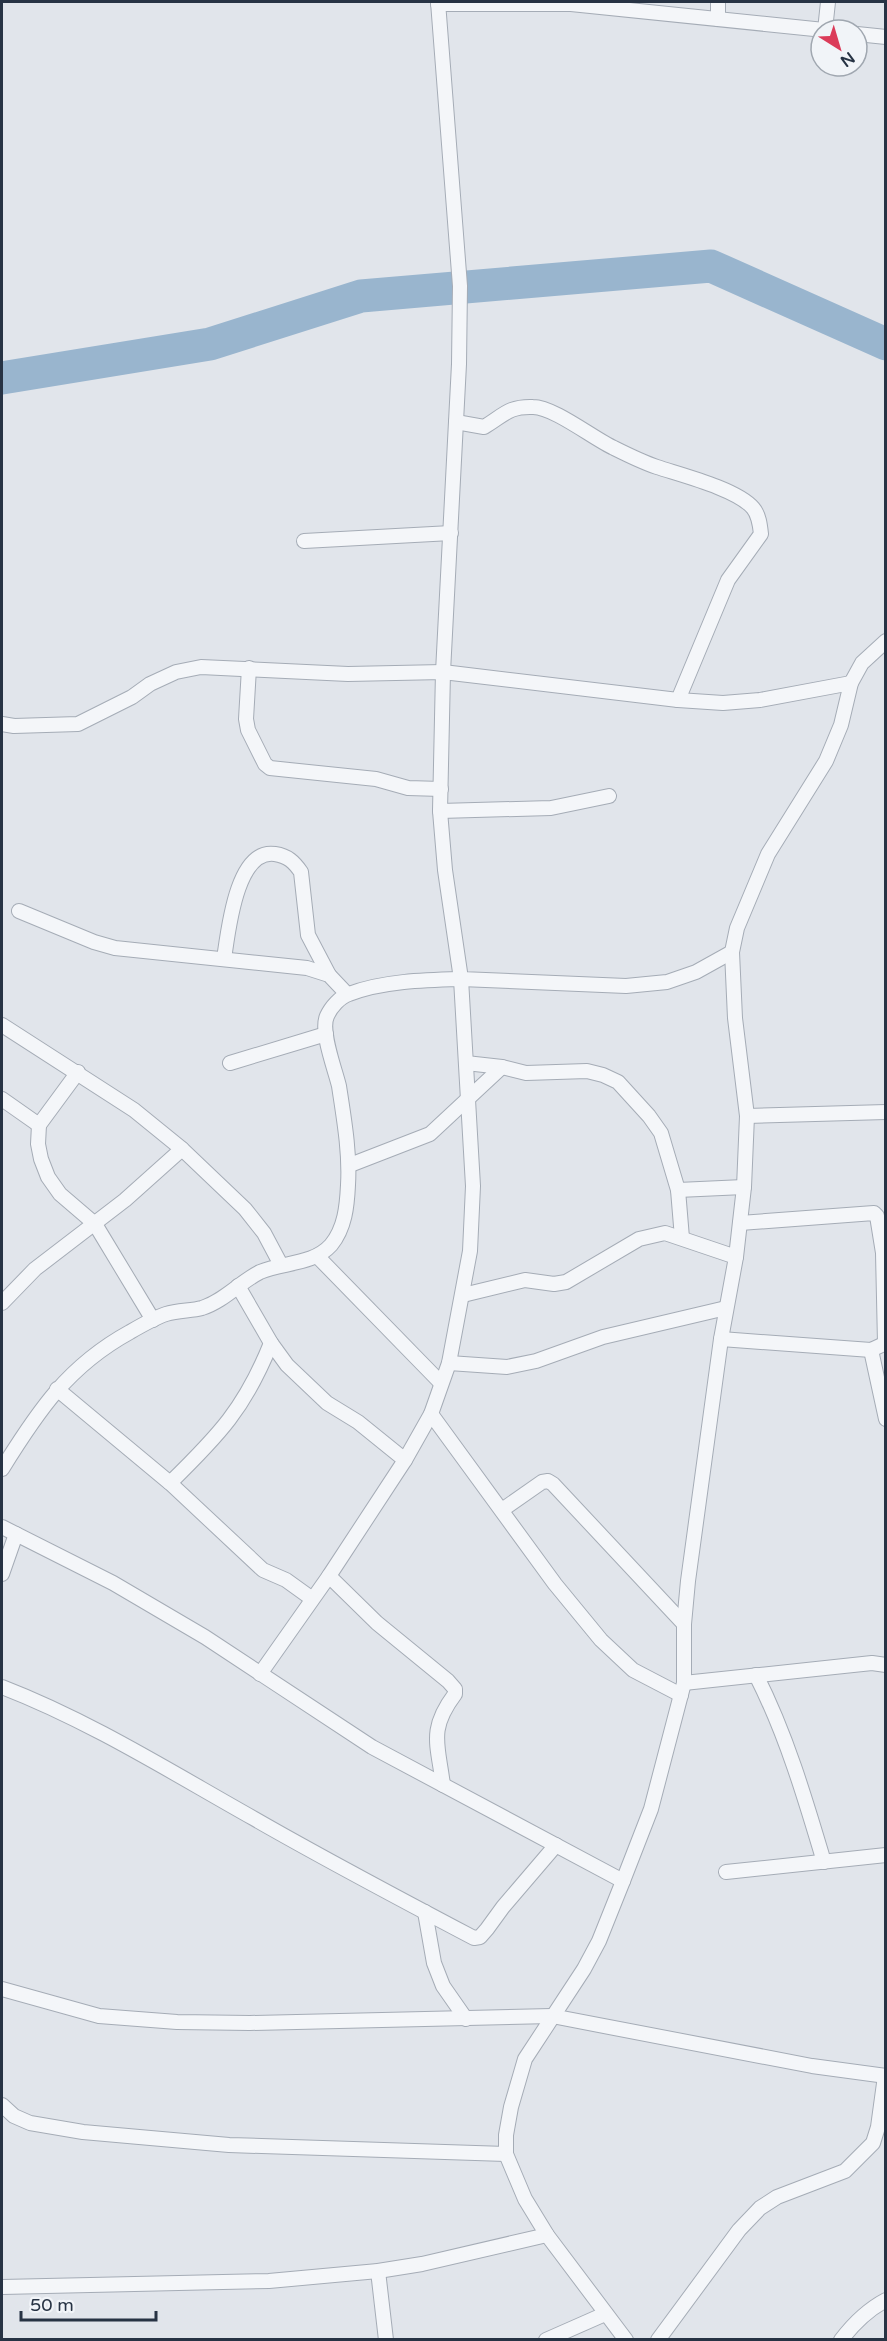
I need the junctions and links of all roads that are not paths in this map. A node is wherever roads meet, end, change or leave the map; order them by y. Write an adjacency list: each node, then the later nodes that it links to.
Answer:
1 (718, 2): 6 (street)
2 (828, 2): 5 (street)
3 (438, 3): 4 (street); 10 (street)
4 (571, 3): 6 (street)
5 (826, 18)
6 (718, 19): 7 (street)
7 (809, 28)
8 (869, 35): 9 (street)
9 (885, 37)
10 (456, 422): 11 (street); 17 (street)
11 (451, 533): 12 (street); 15 (street)
12 (304, 542)
13 (885, 641): 16 (street)
14 (249, 668): 15 (street); 18 (street); 19 (street)
15 (443, 672): 17 (street); 19 (street)
16 (851, 683): 17 (street); 23 (street)
17 (678, 700)
18 (2, 724)
19 (441, 789): 21 (street)
20 (609, 796): 21 (street)
21 (440, 811): 26 (street)
22 (19, 911): 24 (street)
23 (732, 952): 26 (street); 37 (street)
24 (224, 959): 25 (street); 25 (street)
25 (329, 975): 27 (street)
26 (461, 979): 27 (street); 31 (street)
27 (347, 994): 29 (street)
28 (2, 1024): 33 (street)
29 (326, 1034): 30 (street); 40 (street)
30 (230, 1063)
31 (466, 1064): 32 (street); 34 (street)
32 (502, 1067): 34 (street); 42 (street)
33 (78, 1072): 38 (street); 39 (street)
34 (467, 1098): 40 (street); 50 (street)
35 (2, 1099): 38 (street)
36 (885, 1112): 37 (street)
37 (747, 1116): 41 (street)
38 (39, 1125): 43 (street)
39 (182, 1149): 43 (street); 48 (street)
40 (350, 1165): 46 (street)
41 (744, 1187): 42 (street); 44 (street)
42 (678, 1190): 45 (street)
43 (95, 1224): 51 (street); 53 (street)
44 (740, 1224): 47 (street); 56 (street)
45 (682, 1238): 47 (street); 50 (street)
46 (317, 1256): 48 (street); 59 (street)
47 (736, 1257): 52 (street)
48 (281, 1265): 49 (street)
49 (238, 1286): 53 (street); 55 (street)
50 (463, 1295): 58 (street)
51 (2, 1303)
52 (726, 1308): 54 (street); 58 (street)
53 (153, 1320): 60 (street)
54 (721, 1339): 57 (street); 72 (street)
55 (271, 1343): 63 (street); 65 (street)
56 (885, 1343): 57 (street)
57 (872, 1350): 62 (street)
58 (449, 1363): 59 (street)
59 (441, 1383): 61 (street)
60 (57, 1389): 64 (street); 65 (street)
61 (431, 1414): 63 (street); 66 (street)
62 (885, 1419)
63 (405, 1460): 70 (street)
64 (2, 1469)
65 (170, 1483): 71 (street)
66 (502, 1510): 72 (street); 77 (street)
67 (2, 1527): 68 (street)
68 (16, 1534): 69 (street); 74 (street)
69 (2, 1574)
70 (329, 1576): 71 (street); 78 (street)
71 (311, 1598): 74 (street)
72 (684, 1624): 77 (street)
73 (885, 1665): 75 (street)
74 (260, 1674): 78 (street)
75 (756, 1675): 77 (street); 81 (street)
76 (2, 1687): 84 (street)
77 (683, 1689): 83 (street)
78 (443, 1785): 79 (street)
79 (555, 1845): 83 (street); 84 (street)
80 (885, 1855): 81 (street)
81 (824, 1862): 82 (street)
82 (726, 1872)
83 (623, 1881): 86 (street)
84 (424, 1912): 87 (street)
85 (2, 1989): 87 (street)
86 (552, 2016): 87 (street); 88 (street); 90 (street)
87 (466, 2019)
88 (885, 2076): 99 (street)
89 (2, 2105): 90 (street)
90 (506, 2154): 91 (street)
91 (547, 2235): 92 (street); 95 (street)
92 (378, 2271): 93 (street); 96 (street)
93 (2, 2287)
94 (885, 2300): 100 (street)
95 (605, 2314): 97 (street); 98 (street)
96 (386, 2340)
97 (546, 2340)
98 (626, 2340)
99 (658, 2340)
100 (841, 2340)

